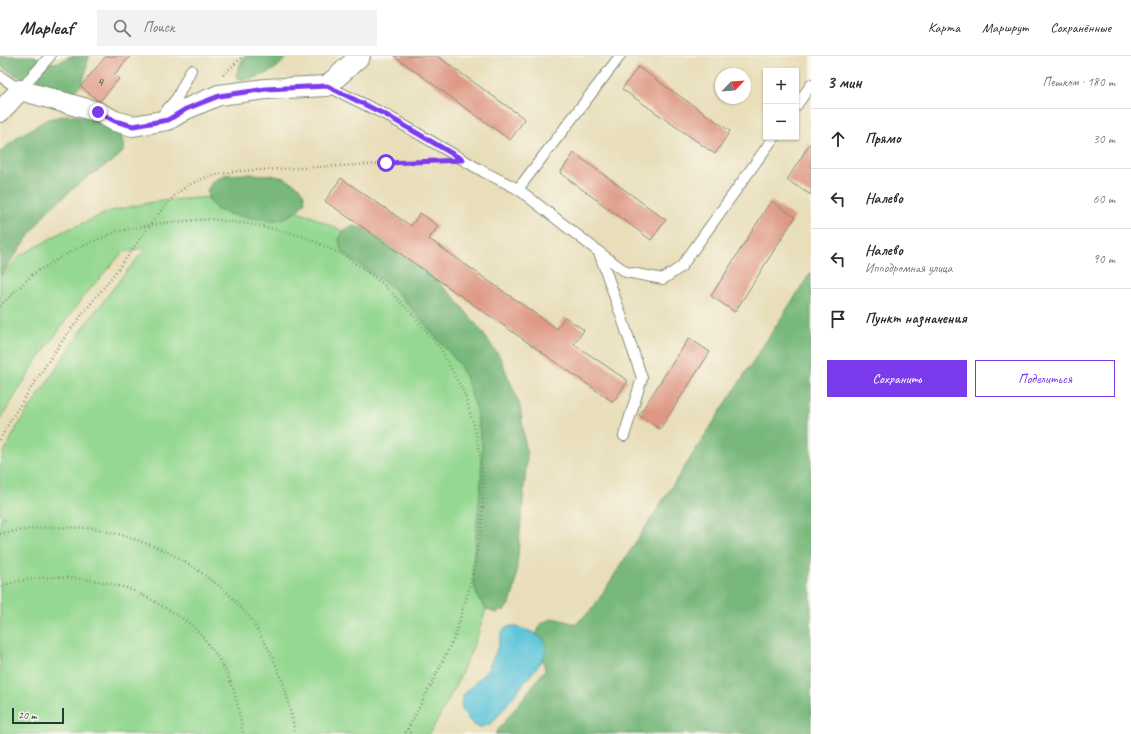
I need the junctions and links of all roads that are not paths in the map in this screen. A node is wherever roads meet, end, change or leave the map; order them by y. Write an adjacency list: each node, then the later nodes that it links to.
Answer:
1 (50, 56): 8 (lane)
2 (360, 56): 7 (street)
3 (620, 56): 13 (lane)
4 (191, 70): 11 (lane)
5 (0, 76): 8 (lane)
6 (811, 85): 9 (lane)
7 (327, 86): 11 (street); 13 (lane)
8 (20, 90): 10 (street); 11 (street)
9 (797, 104)
10 (0, 112)
11 (156, 123)
12 (772, 140): 14 (lane)
13 (518, 189): 14 (lane)
14 (599, 252): 15 (lane)
15 (624, 436)

